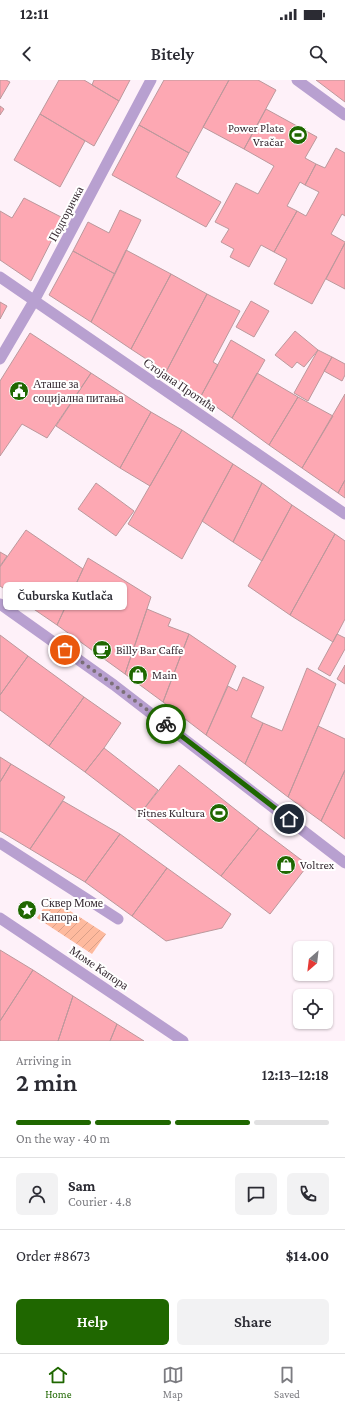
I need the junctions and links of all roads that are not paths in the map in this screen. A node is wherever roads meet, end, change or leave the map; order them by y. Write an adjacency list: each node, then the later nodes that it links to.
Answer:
1 (151, 80): 5 (street, Подгоричка)
2 (297, 80): 3 (street)
3 (345, 115)
4 (0, 277): 5 (street, Стојана Протића)
5 (34, 300): 6 (street, Подгоричка); 7 (street, Стојана Протића)
6 (0, 359)
7 (345, 514)
8 (0, 604): 10 (street)
9 (0, 844): 12 (street)
10 (345, 863)
11 (0, 918): 13 (street, Моме Капора)
12 (118, 919)
13 (183, 1041)

